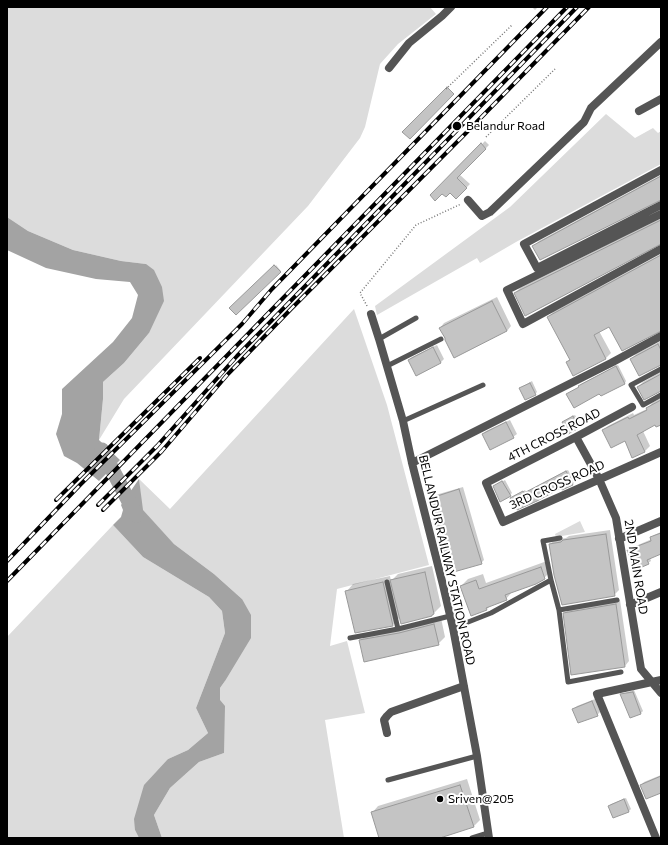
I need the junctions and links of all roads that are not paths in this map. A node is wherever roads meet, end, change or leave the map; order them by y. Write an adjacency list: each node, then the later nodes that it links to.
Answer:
1 (451, 7): 3 (street)
2 (660, 46): 7 (street)
3 (389, 68)
4 (661, 99): 5 (street)
5 (639, 111)
6 (661, 170): 8 (street)
7 (468, 200)
8 (661, 205)
9 (661, 214): 10 (street)
10 (661, 249)
11 (371, 314): 14 (street, BELLANDUR RAILWAY STATION ROAD)
12 (416, 318): 14 (lane)
13 (661, 336): 24 (street)
14 (379, 339): 16 (street, BELLANDUR RAILWAY STATION ROAD)
15 (441, 339): 16 (lane)
16 (387, 366): 21 (street, BELLANDUR RAILWAY STATION ROAD)
17 (661, 369): 19 (lane)
18 (483, 385): 21 (lane)
19 (661, 395)
20 (632, 408): 22 (street, 4TH CROSS ROAD)
21 (403, 421): 24 (street, BELLANDUR RAILWAY STATION ROAD)
22 (576, 437): 25 (street, 2ND MAIN ROAD); 26 (street, 4TH CROSS ROAD)
23 (661, 452): 25 (street, 3RD CROSS ROAD)
24 (412, 464): 36 (street, BELLANDUR RAILWAY STATION ROAD)
25 (599, 479): 26 (street, 3RD CROSS ROAD); 29 (street, 2ND MAIN ROAD)
26 (486, 482)
27 (661, 521): 29 (street)
28 (560, 538): 30 (lane)
29 (619, 539): 34 (street, 2ND MAIN ROAD)
30 (551, 580): 35 (lane); 37 (lane)
31 (387, 582): 38 (lane)
32 (661, 592): 34 (street)
33 (617, 600): 35 (lane)
34 (630, 605): 42 (street, 2ND MAIN ROAD)
35 (559, 610): 40 (lane)
36 (450, 616): 37 (street, BELLANDUR RAILWAY STATION ROAD); 38 (lane)
37 (453, 628): 43 (street, BELLANDUR RAILWAY STATION ROAD)
38 (398, 629): 39 (lane)
39 (350, 638)
40 (621, 672)
41 (661, 680): 42 (street)
42 (651, 682): 44 (street); 50 (street)
43 (464, 686): 45 (street); 46 (street, BELLANDUR RAILWAY STATION ROAD)
44 (661, 693)
45 (388, 733)
46 (477, 756): 47 (lane); 48 (street, BELLANDUR RAILWAY STATION ROAD)
47 (388, 780)
48 (489, 835): 49 (lane)
49 (472, 838)
50 (656, 838)

